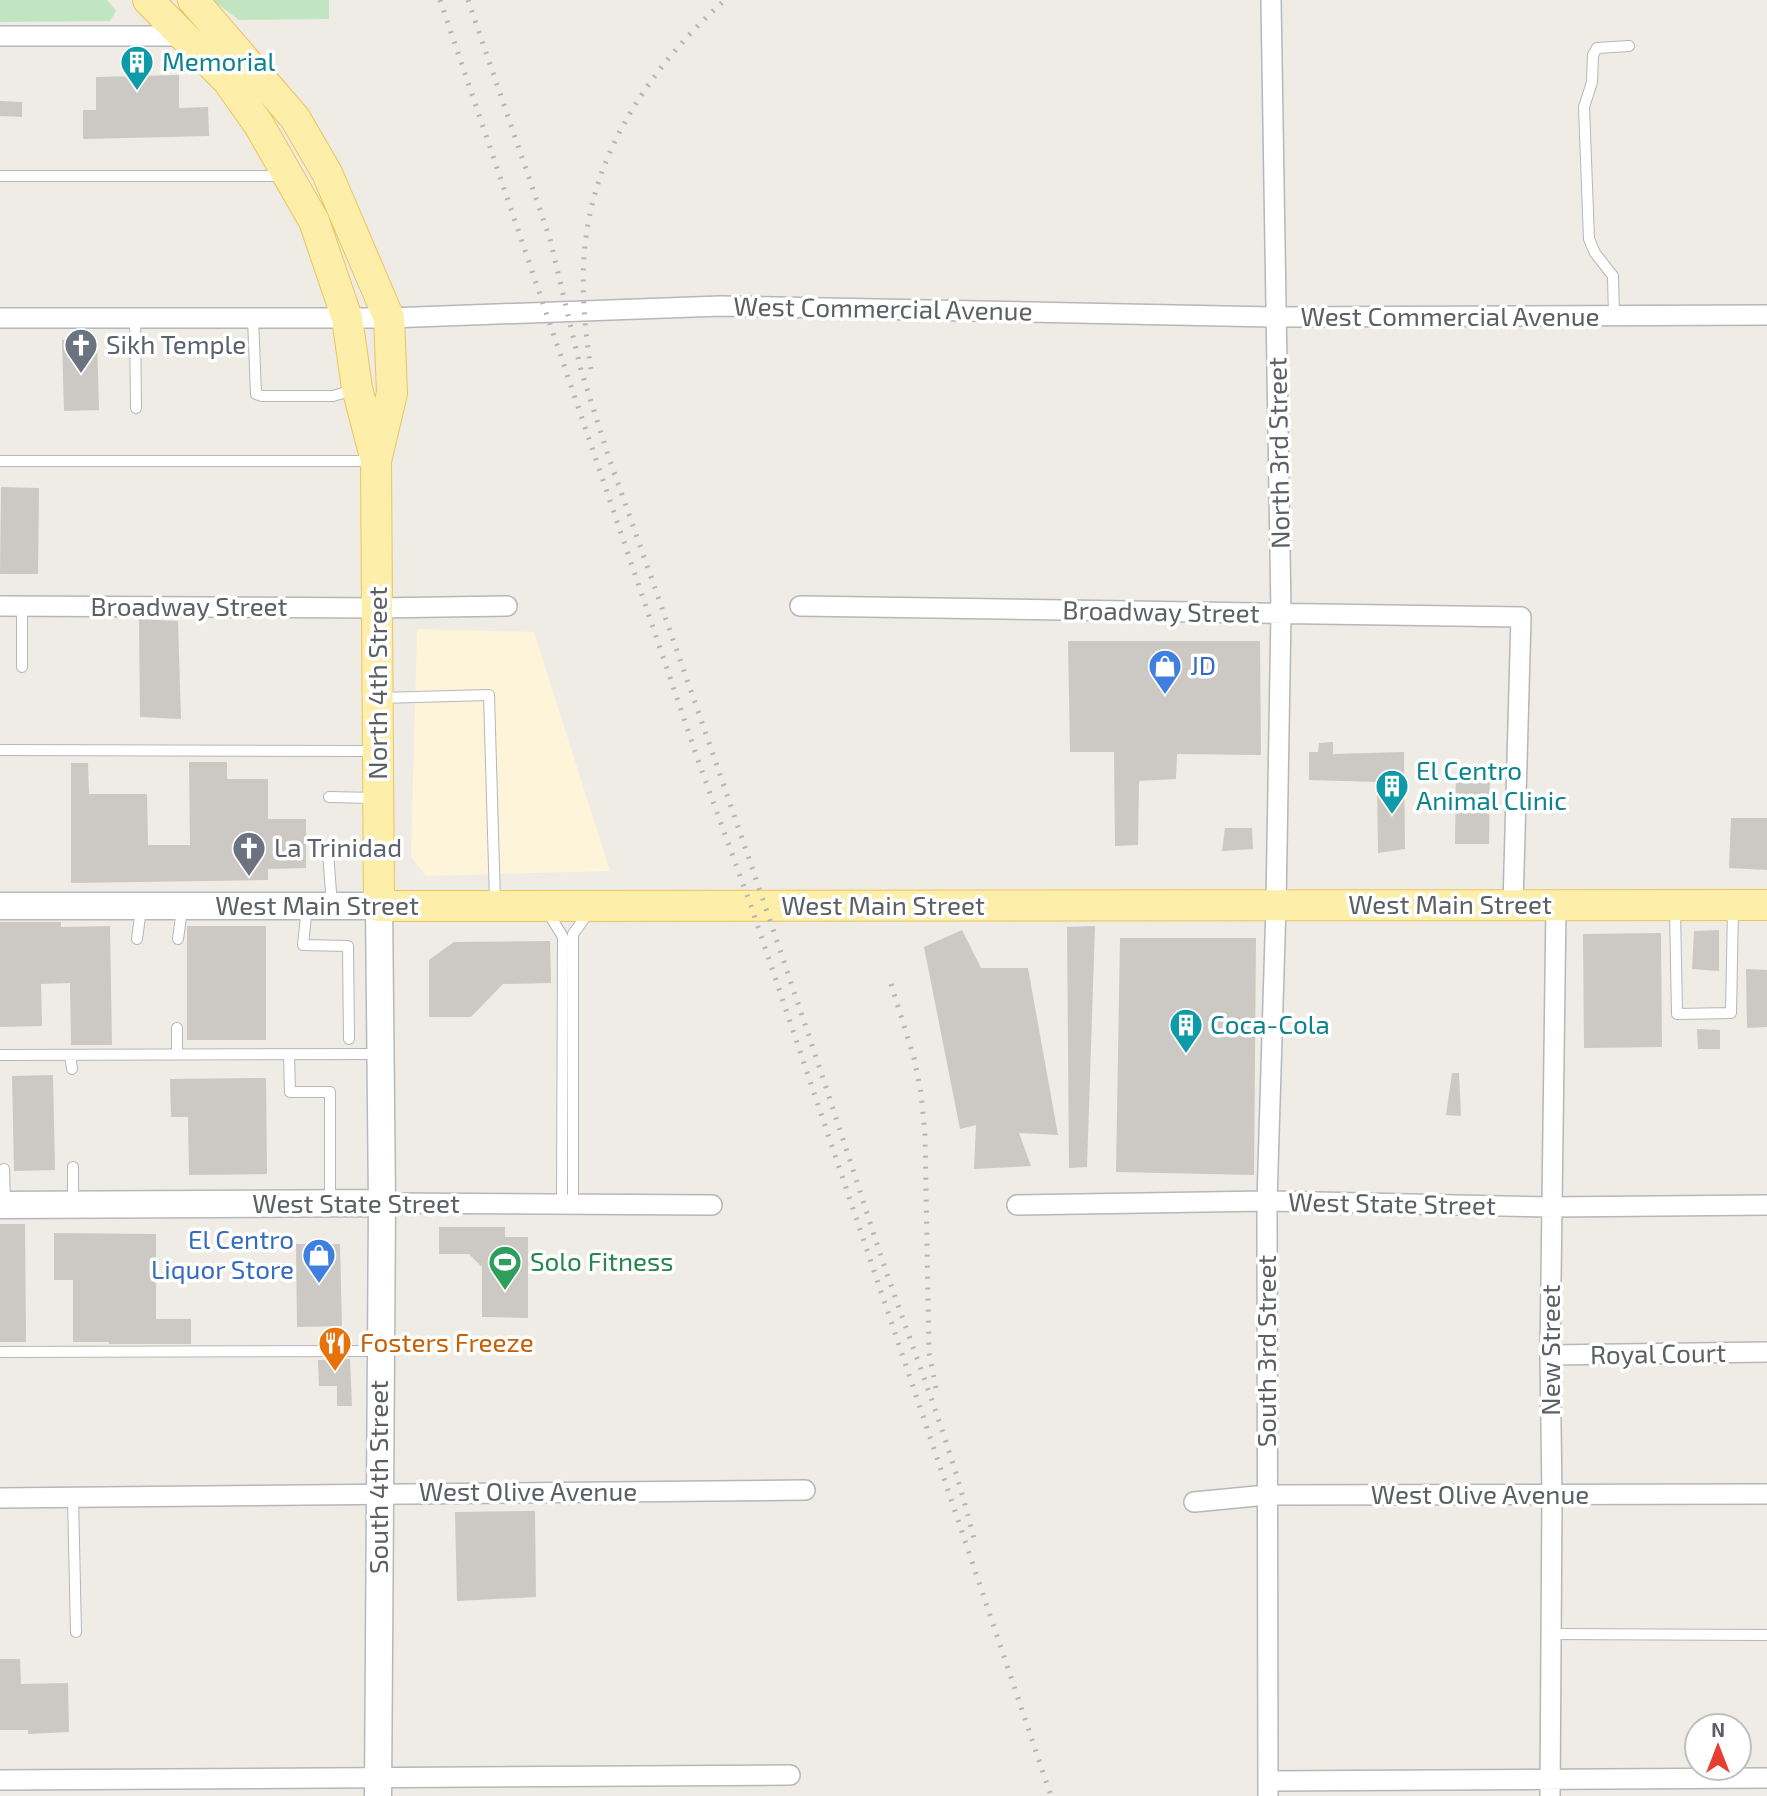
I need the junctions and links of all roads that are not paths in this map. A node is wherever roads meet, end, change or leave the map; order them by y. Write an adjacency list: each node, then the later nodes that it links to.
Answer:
1 (148, 0): 5 (main road, North 4th Street)
2 (193, 0): 16 (main road, North 4th Street)
3 (1271, 0): 11 (street, North 3rd Street)
4 (0, 36): 5 (street)
5 (185, 36): 8 (main road, North 4th Street)
6 (1629, 46): 10 (lane)
7 (0, 176): 8 (lane)
8 (288, 176): 15 (main road, North 4th Street)
9 (1767, 315): 10 (street, West Commercial Avenue)
10 (1614, 316): 11 (street, West Commercial Avenue)
11 (1278, 317): 16 (street, West Commercial Avenue); 26 (street, North 3rd Street)
12 (0, 318): 13 (street, West Commercial Avenue)
13 (135, 318): 14 (street, West Commercial Avenue); 18 (lane)
14 (253, 318): 15 (street, West Commercial Avenue); 17 (lane)
15 (347, 318): 16 (street, West Commercial Avenue); 17 (main road, North 4th Street)
16 (389, 318): 20 (main road, North 4th Street)
17 (357, 388): 20 (main road, North 4th Street)
18 (136, 408)
19 (0, 461): 20 (lane)
20 (376, 461): 25 (main road, North 4th Street)
21 (507, 606): 25 (street, Broadway Street)
22 (800, 606): 26 (street, Broadway Street)
23 (0, 607): 24 (street, Broadway Street)
24 (22, 607): 25 (street, Broadway Street); 27 (lane)
25 (377, 608): 28 (main road, North 4th Street)
26 (1281, 613): 34 (street, North 3rd Street); 35 (street, Broadway Street)
27 (22, 667)
28 (378, 698): 30 (main road, North 4th Street); 45 (lane)
29 (0, 750): 30 (lane)
30 (378, 751): 32 (main road, North 4th Street)
31 (329, 797): 32 (lane)
32 (379, 798): 44 (main road, North 4th Street)
33 (328, 852): 43 (lane)
34 (1276, 905): 35 (main road, West Main Street); 47 (main road, West Main Street); 60 (street, South 3rd Street)
35 (1513, 905): 36 (main road, West Main Street)
36 (1556, 905): 37 (main road, West Main Street); 69 (street, New Street)
37 (1675, 905): 38 (main road, West Main Street); 38 (lane)
38 (1733, 905): 39 (main road, West Main Street)
39 (1767, 905)
40 (0, 906): 41 (main road, West Main Street)
41 (142, 906): 42 (main road, West Main Street); 48 (lane)
42 (183, 906): 43 (main road, West Main Street); 49 (lane)
43 (320, 906): 44 (main road, West Main Street); 51 (lane)
44 (379, 906): 45 (main road, West Main Street); 54 (main road, South 4th Street)
45 (495, 906): 46 (main road, West Main Street)
46 (544, 906): 47 (main road, West Main Street); 63 (lane)
47 (593, 906): 63 (lane)
48 (137, 939)
49 (178, 939)
50 (177, 1028): 52 (lane)
51 (349, 1040)
52 (177, 1054): 53 (lane); 56 (lane)
53 (289, 1054): 54 (lane); 61 (lane)
54 (380, 1054): 62 (main road, South 4th Street)
55 (0, 1055): 56 (lane)
56 (70, 1055): 57 (lane)
57 (72, 1069)
58 (73, 1167): 65 (lane)
59 (4, 1169): 64 (lane)
60 (1266, 1201): 67 (street, West State Street); 69 (street, West State Street); 77 (street, South 3rd Street)
61 (330, 1203): 62 (main road, West State Street); 65 (main road, West State Street)
62 (382, 1203): 63 (street, West State Street); 70 (main road, South 4th Street)
63 (567, 1204): 66 (street, West State Street)
64 (2, 1205): 65 (main road, West State Street)
65 (73, 1205)
66 (712, 1205)
67 (1017, 1205)
68 (1767, 1205): 69 (street, West State Street)
69 (1552, 1207): 73 (street, New Street)
70 (380, 1351): 71 (lane); 75 (main road, South 4th Street)
71 (0, 1352)
72 (1767, 1352): 73 (street, Royal Court)
73 (1550, 1355): 78 (street, New Street)
74 (805, 1490): 75 (street, West Olive Avenue)
75 (379, 1493): 79 (street, West Olive Avenue); 88 (main road, South 4th Street)
76 (1767, 1494): 78 (street, West Olive Avenue)
77 (1268, 1496): 78 (street, West Olive Avenue); 81 (street, West Olive Avenue); 90 (street, South 3rd Street)
78 (1552, 1496): 83 (street, New Street)
79 (73, 1497): 80 (street, West Olive Avenue); 82 (lane)
80 (0, 1498)
81 (1194, 1502)
82 (76, 1632)
83 (1551, 1634): 84 (lane); 89 (street, New Street)
84 (1767, 1635)
85 (790, 1775): 88 (street)
86 (1767, 1778): 89 (street)
87 (0, 1780): 88 (street)
88 (378, 1787)
89 (1550, 1788): 90 (street)
90 (1268, 1789)

